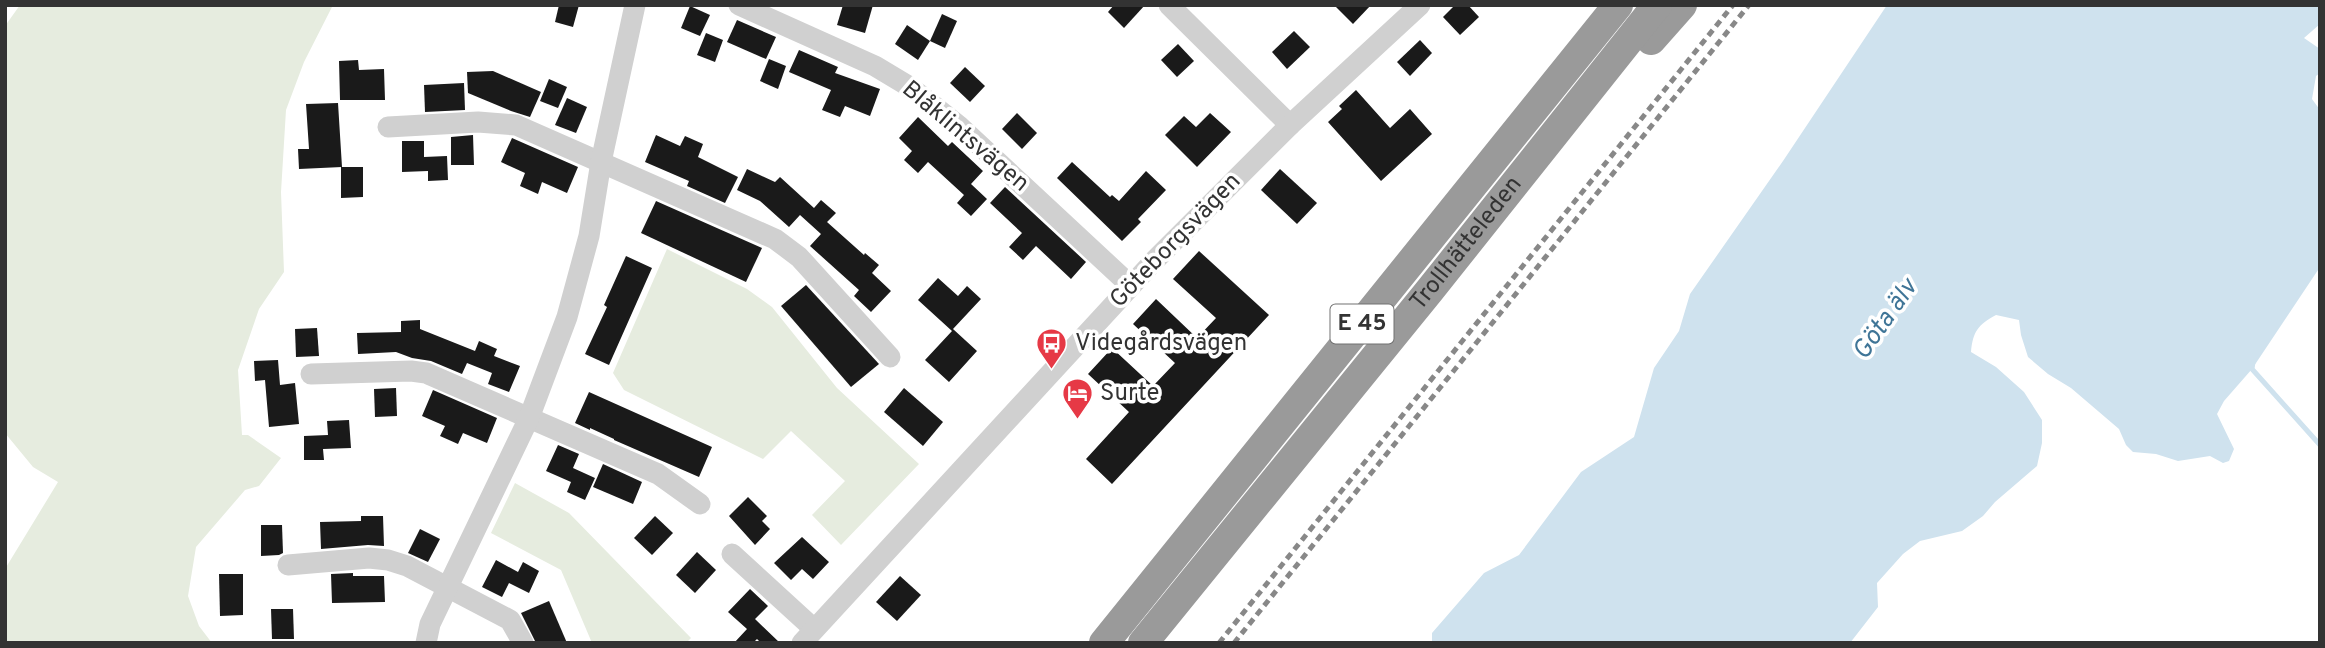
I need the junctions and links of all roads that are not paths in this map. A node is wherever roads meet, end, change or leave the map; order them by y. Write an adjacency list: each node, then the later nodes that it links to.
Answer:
1 (635, 5): 13 (street)
2 (739, 5): 14 (street, Blåklintsvägen)
3 (1169, 5): 10 (street)
4 (1420, 5): 10 (street, Göteborgsvägen)
5 (1596, 5): 9 (highway)
6 (1618, 5): 9 (highway, Trollhätteleden / E 45)
7 (1657, 5): 12 (highway, Trollhätteleden / E 45)
8 (1682, 5): 12 (highway)
9 (1524, 123): 25 (highway, Trollhätteleden / E 45)
10 (1290, 125): 14 (street, Göteborgsvägen)
11 (388, 127): 13 (street)
12 (1546, 144): 26 (highway, Trollhätteleden / E 45)
13 (601, 162): 15 (street); 17 (street)
14 (1131, 286): 22 (street, Göteborgsvägen)
15 (890, 358)
16 (311, 374): 17 (street)
17 (529, 418): 18 (street); 21 (street)
18 (700, 504)
19 (732, 554): 22 (street)
20 (288, 565): 21 (street)
21 (448, 588): 23 (street); 24 (street)
22 (808, 636)
23 (426, 643)
24 (523, 643)
25 (1104, 643)
26 (1143, 643)

